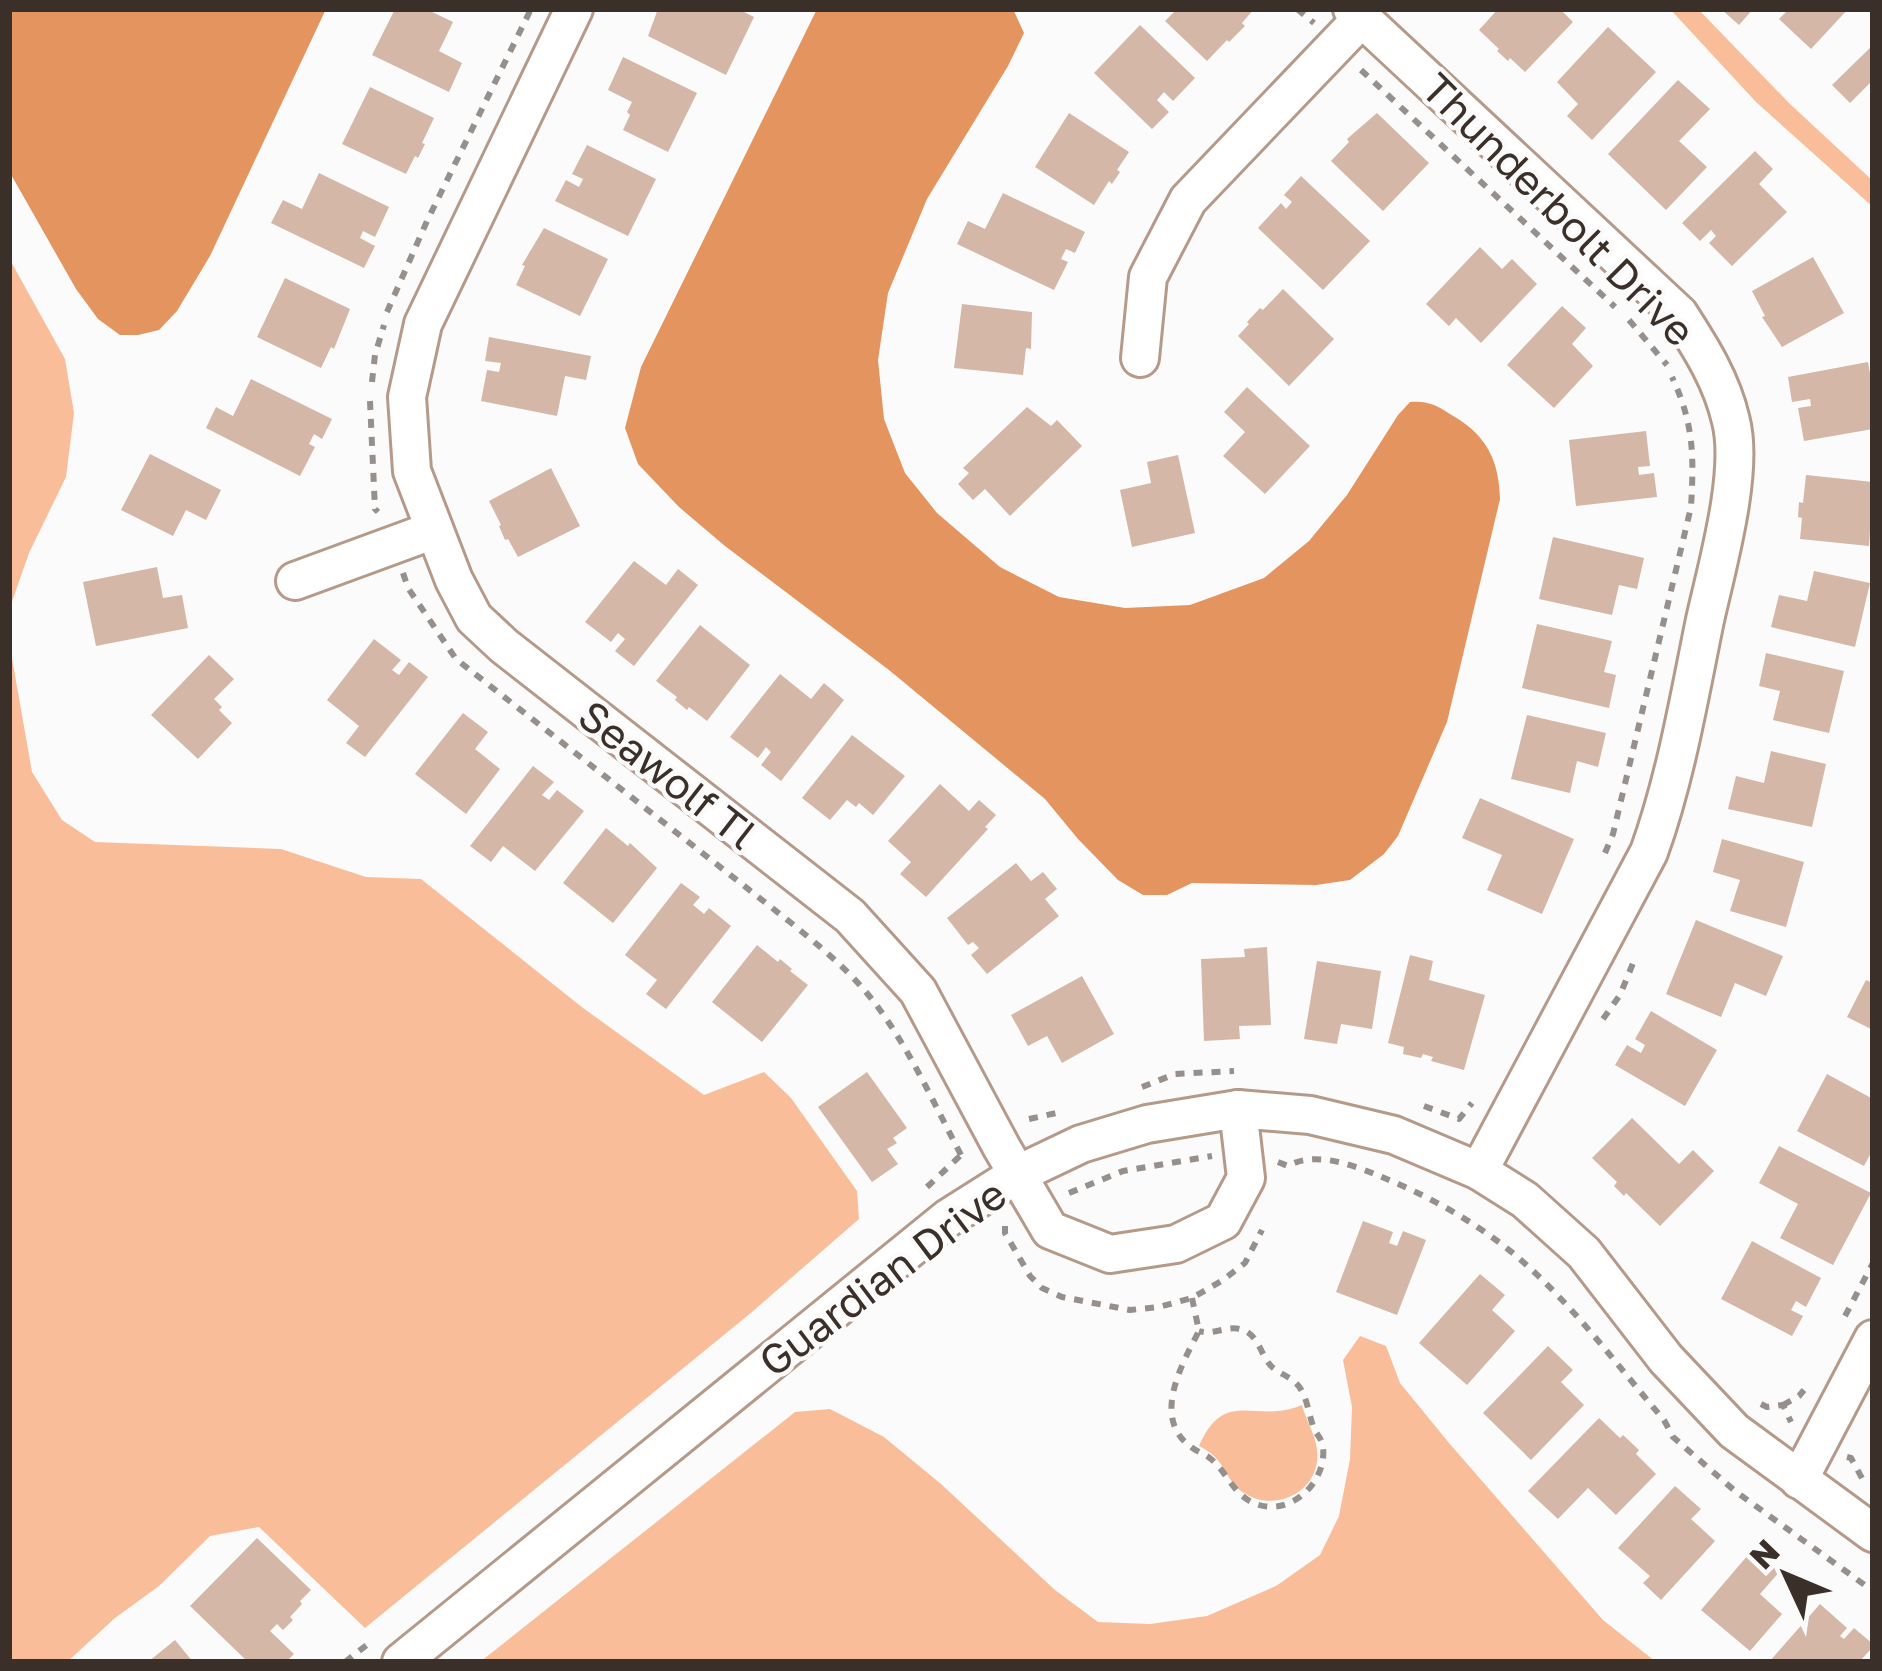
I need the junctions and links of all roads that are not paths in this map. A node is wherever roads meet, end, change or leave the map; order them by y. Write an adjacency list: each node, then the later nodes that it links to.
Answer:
1 (574, 9): 4 (street, Seawolf Tl)
2 (1357, 14): 3 (street); 8 (street, Thunderbolt Drive)
3 (1141, 358)
4 (434, 530): 5 (street); 7 (street, Seawolf Tl)
5 (295, 581)
6 (1238, 1109): 7 (street, Guardian Drive); 7 (street, Seawolf Tl); 8 (street, Guardian Drive)
7 (1009, 1161): 12 (street, Guardian Drive)
8 (1479, 1171): 10 (street, Guardian Drive)
9 (1873, 1339): 10 (street)
10 (1799, 1480): 11 (street, Guardian Drive)
11 (1873, 1533)
12 (401, 1662)

